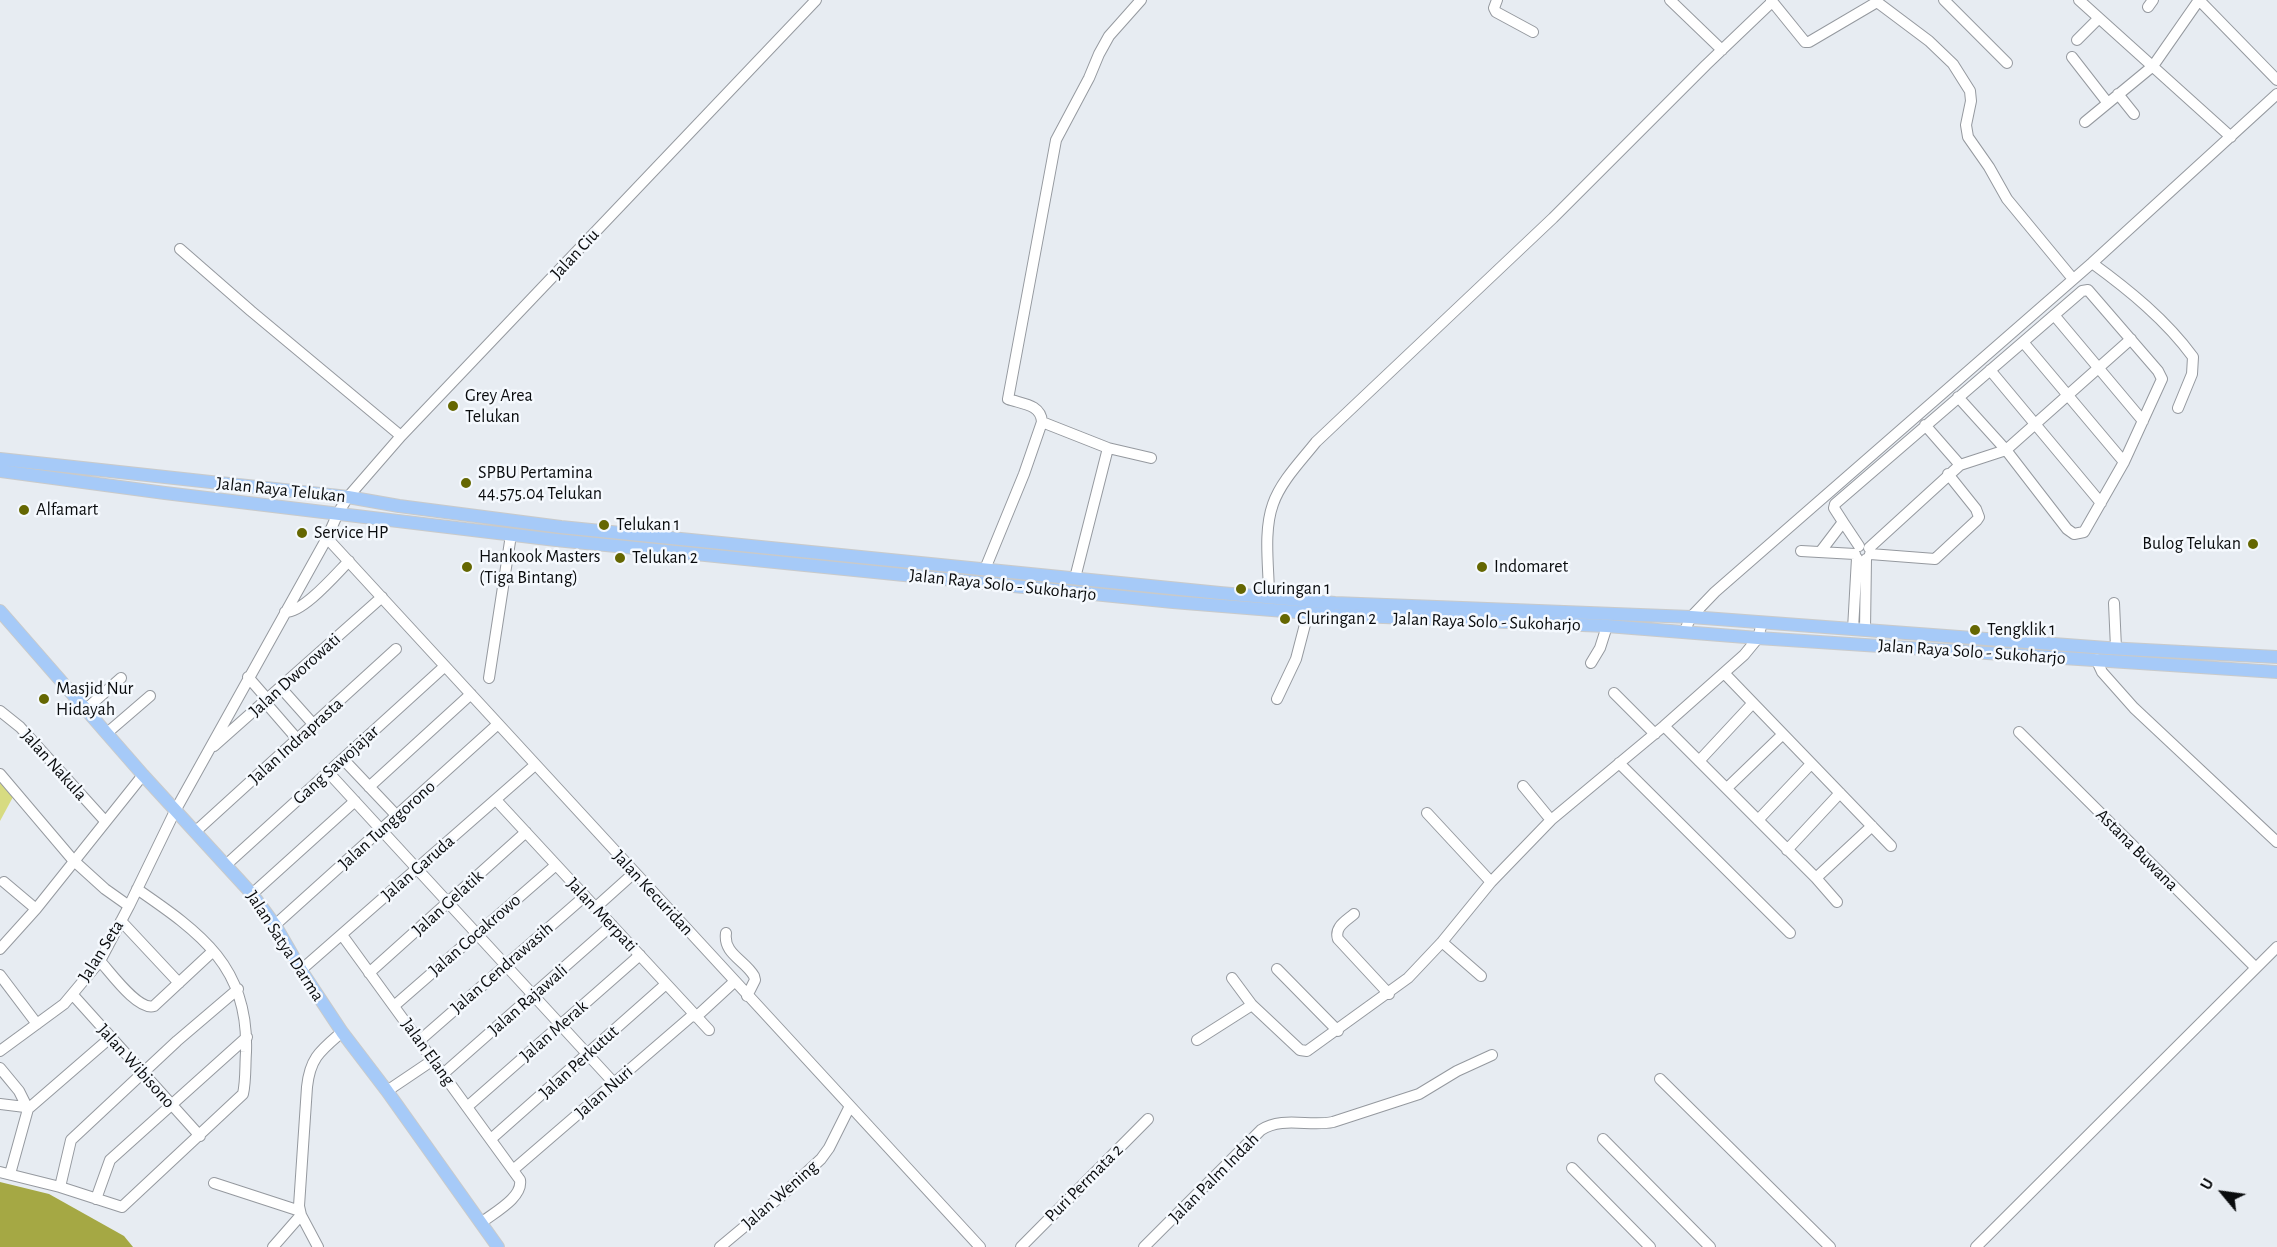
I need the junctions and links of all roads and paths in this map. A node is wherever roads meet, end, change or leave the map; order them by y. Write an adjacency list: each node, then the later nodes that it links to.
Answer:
1 (816, 0): 39 (street, Jalan Ciu)
2 (1141, 0): 36 (street)
3 (1497, 0): 11 (street)
4 (1670, 0): 13 (street)
5 (1944, 0): 15 (street)
6 (2079, 0): 10 (street)
7 (2199, 0): 16 (street); 17 (street)
8 (1772, 1): 9 (street); 13 (street)
9 (1878, 1): 26 (street)
10 (2099, 18): 12 (street); 16 (street)
11 (1533, 32)
12 (2077, 40)
13 (1722, 50): 66 (street)
14 (2072, 57): 20 (street)
15 (2007, 63)
16 (2152, 66): 18 (street); 23 (street)
17 (2277, 80)
18 (2118, 94): 20 (street); 21 (street)
19 (2277, 94): 23 (street)
20 (2107, 102): 22 (street)
21 (2134, 114)
22 (2085, 122)
23 (2231, 137): 25 (street)
24 (180, 249): 39 (street)
25 (2092, 263): 26 (street); 34 (street)
26 (2073, 279): 72 (street)
27 (2054, 315): 28 (street); 29 (street); 30 (street)
28 (2131, 339): 30 (street); 35 (street)
29 (2023, 342): 31 (street); 32 (street)
30 (2098, 367): 32 (street); 35 (street)
31 (1990, 370): 33 (street); 37 (street)
32 (2067, 395): 37 (street); 44 (street)
33 (1958, 397): 38 (street); 41 (street)
34 (2178, 408)
35 (2143, 421): 44 (street)
36 (1042, 422): 40 (street); 62 (street)
37 (2036, 424): 41 (street); 49 (street)
38 (1925, 425): 45 (street); 51 (street)
39 (401, 436): 48 (street, Jalan Ciu)
40 (1108, 448): 43 (street); 63 (street)
41 (2006, 450): 45 (street); 49 (street)
42 (0, 459): 48 (main road, Jalan Raya Telukan)
43 (1151, 459)
44 (2124, 462): 49 (street)
45 (1960, 465): 47 (street)
46 (0, 471): 50 (main road, Jalan Raya Telukan)
47 (1948, 474): 60 (street); 60 (street)
48 (348, 497): 50 (street, Jalan Ciu); 52 (main road, Jalan Raya Telukan)
49 (2101, 503)
50 (338, 513): 54 (main road, Jalan Raya Telukan); 55 (street, Jalan Ciu)
51 (1843, 522): 59 (street); 60 (street)
52 (561, 527): 53 (main road, Jalan Raya Solo - Sukoharjo)
53 (630, 533): 57 (main road); 62 (main road, Jalan Raya Solo - Sukoharjo)
54 (511, 534): 56 (main road, Jalan Raya Telukan); 89 (street)
55 (327, 538): 61 (street, Jalan Kecuridan); 70 (street, Jalan Ciu)
56 (556, 540): 57 (main road, Jalan Raya Solo - Sukoharjo)
57 (629, 547): 64 (main road, Jalan Raya Solo - Sukoharjo)
58 (1801, 551): 59 (street)
59 (1821, 551): 60 (street)
60 (1863, 553): 75 (street)
61 (349, 561): 65 (street, Jalan Kecuridan); 70 (street)
62 (985, 570): 63 (main road, Jalan Raya Solo - Sukoharjo)
63 (1075, 578): 64 (main road, Jalan Raya Solo - Sukoharjo)
64 (1184, 596): 67 (main road, Jalan Raya Solo - Sukoharjo)
65 (382, 597): 83 (street, Jalan Kecuridan); 90 (street, Jalan Dworowati)
66 (1269, 597): 67 (main road, Jalan Raya Solo - Sukoharjo); 72 (main road, Jalan Raya Solo - Sukoharjo)
67 (1220, 599): 71 (main road, Jalan Raya Solo - Sukoharjo)
68 (2114, 603): 80 (street)
69 (0, 611): 97 (main road, Jalan Satya Darma)
70 (285, 612): 87 (street, Jalan Ciu)
71 (1308, 613): 74 (main road, Jalan Raya Solo - Sukoharjo); 94 (street)
72 (1691, 617): 73 (main road, Jalan Raya Solo - Sukoharjo); 76 (street)
73 (1762, 623): 75 (main road, Jalan Raya Solo - Sukoharjo); 77 (street)
74 (1607, 626): 76 (main road, Jalan Raya Solo - Sukoharjo); 82 (street)
75 (1859, 630): 80 (main road, Jalan Raya Solo - Sukoharjo)
76 (1684, 632): 77 (main road, Jalan Raya Solo - Sukoharjo)
77 (1758, 638): 80 (main road, Jalan Raya Solo - Sukoharjo); 86 (street)
78 (396, 649): 100 (street, Jalan Indraprasta)
79 (2202, 652): 80 (main road, Jalan Raya Solo - Sukoharjo); 81 (main road, Jalan Raya Solo - Sukoharjo); 84 (main road)
80 (2108, 654): 84 (main road, Jalan Raya Solo - Sukoharjo); 132 (street)
81 (2277, 657)
82 (1591, 663)
83 (445, 666): 92 (street, Jalan Kecuridan); 108 (street, Gang Sawojajar)
84 (2201, 668): 85 (main road, Jalan Raya Solo - Sukoharjo)
85 (2277, 672)
86 (1724, 673): 96 (street); 101 (street)
87 (248, 677): 95 (street); 107 (street, Jalan Seta)
88 (120, 678): 97 (street)
89 (489, 678)
90 (281, 688): 95 (street, Jalan Dworowati); 100 (street)
91 (1614, 693): 104 (street)
92 (471, 694): 99 (street, Jalan Kecuridan); 117 (street)
93 (150, 696): 103 (street)
94 (1277, 699)
95 (266, 701): 106 (street); 107 (street, Jalan Dworowati)
96 (1752, 704): 105 (street); 109 (street)
97 (86, 709): 103 (main road, Jalan Satya Darma)
98 (2, 715): 127 (street, Jalan Nakula)
99 (498, 724): 112 (street, Jalan Kecuridan); 124 (street, Jalan Tunggorono)
100 (314, 725): 106 (street, Jalan Indraprasta)
101 (1664, 726): 104 (street); 109 (street)
102 (2019, 732): 168 (street, Astana Buwana)
103 (106, 733): 115 (main road, Jalan Satya Darma)
104 (1655, 734): 110 (street)
105 (1782, 735): 111 (street); 118 (street)
106 (298, 740): 130 (street, Jalan Indraprasta)
107 (208, 752): 122 (street, Jalan Seta)
108 (343, 759): 113 (street, Gang Sawojajar); 117 (street)
109 (1699, 760): 118 (street)
110 (1619, 763): 125 (street); 157 (street)
111 (1811, 764): 119 (street); 126 (street)
112 (536, 765): 120 (street, Jalan Garuda); 139 (street, Jalan Kecuridan)
113 (328, 772): 121 (street); 136 (street, Gang Sawojajar)
114 (0, 774): 135 (street)
115 (143, 775): 122 (main road, Jalan Satya Darma); 127 (street)
116 (1522, 786): 125 (street)
117 (369, 787): 124 (street)
118 (1727, 788): 126 (street)
119 (1840, 793): 128 (street); 134 (street)
120 (496, 800): 131 (street, Jalan Merpati); 138 (street, Jalan Garuda)
121 (355, 801): 129 (street); 144 (street)
122 (174, 811): 130 (main road, Jalan Satya Darma); 143 (street, Jalan Seta)
123 (1427, 813): 142 (street)
124 (397, 816): 129 (street, Jalan Tunggorono)
125 (1551, 820): 142 (street)
126 (1758, 820): 134 (street)
127 (105, 821): 135 (street)
128 (1872, 826): 133 (street); 140 (street)
129 (381, 830): 138 (street); 154 (street, Jalan Tunggorono)
130 (195, 832): 136 (main road, Jalan Satya Darma)
131 (526, 832): 137 (street, Jalan Merpati); 146 (street, Jalan Gelatik)
132 (2277, 842)
133 (1891, 846)
134 (1787, 850): 140 (street)
135 (73, 860): 148 (street); 150 (street)
136 (227, 864): 144 (main road, Jalan Satya Darma)
137 (556, 865): 145 (street, Jalan Merpati); 158 (street, Jalan Cocakrowo)
138 (417, 869): 146 (street); 159 (street, Jalan Garuda)
139 (634, 873): 149 (street); 175 (street, Jalan Kecuridan)
140 (1816, 878): 147 (street)
141 (4, 882): 150 (street)
142 (1491, 882): 161 (street)
143 (137, 889): 148 (street, Jalan Seta); 164 (street)
144 (252, 894): 154 (main road, Jalan Satya Darma)
145 (585, 896): 149 (street, Jalan Merpati); 167 (street, Jalan Cendrawasih)
146 (448, 902): 158 (street); 171 (street, Jalan Gelatik)
147 (1837, 902)
148 (129, 906): 152 (street, Jalan Seta)
149 (595, 908): 153 (street, Jalan Merpati)
150 (36, 909): 160 (street)
151 (1354, 914): 179 (street)
152 (121, 921): 166 (street, Jalan Seta); 176 (street)
153 (612, 925): 165 (street, Jalan Merpati); 181 (street, Jalan Rajawali)
154 (275, 926): 170 (main road, Jalan Satya Darma)
155 (0, 931): 160 (street)
156 (726, 933): 182 (street)
157 (1790, 933)
158 (477, 934): 167 (street); 184 (street, Jalan Cocakrowo)
159 (342, 935): 170 (street, Jalan Garuda); 171 (street, Jalan Elang)
160 (9, 939): 163 (street)
161 (1442, 942): 173 (street); 179 (street)
162 (2277, 947): 168 (street)
163 (0, 949)
164 (212, 951): 176 (street); 178 (street)
165 (640, 955): 177 (street, Jalan Merpati); 187 (street, Jalan Merak)
166 (100, 961): 176 (street); 180 (street, Jalan Seta)
167 (506, 965): 181 (street); 194 (street, Jalan Cendrawasih)
168 (2256, 968): 232 (street)
169 (1277, 969): 189 (street)
170 (301, 970): 190 (main road, Jalan Satya Darma)
171 (369, 973): 184 (street, Jalan Elang)
172 (0, 975): 186 (street)
173 (1481, 976)
174 (1232, 978): 183 (street)
175 (734, 982): 182 (street, Jalan Kecuridan); 185 (street, Jalan Nuri)
176 (179, 983)
177 (666, 984): 185 (street, Jalan Merpati); 196 (street, Jalan Perkutut)
178 (238, 989): 191 (street); 200 (street)
179 (1389, 994): 189 (street)
180 (73, 995): 186 (street, Jalan Seta); 192 (street, Jalan Wibisono)
181 (533, 995): 187 (street); 201 (street, Jalan Rajawali)
182 (747, 996): 207 (street, Jalan Kecuridan)
183 (1252, 1005): 189 (street); 193 (street)
184 (393, 1006): 194 (street, Jalan Elang)
185 (695, 1015): 188 (street, Jalan Merpati); 203 (street, Jalan Nuri)
186 (36, 1024): 195 (street, Jalan Seta)
187 (561, 1025): 196 (street); 208 (street, Jalan Merak)
188 (709, 1030)
189 (1338, 1031)
190 (342, 1032): 204 (main road, Jalan Satya Darma); 220 (street)
191 (247, 1037): 206 (street); 211 (street)
192 (110, 1038): 200 (street, Jalan Wibisono); 209 (street)
193 (1197, 1040)
194 (419, 1041): 198 (street, Jalan Elang)
195 (0, 1051)
196 (587, 1054): 203 (street); 212 (street, Jalan Perkutut)
197 (1492, 1055): 228 (street, Jalan Palm Indah)
198 (433, 1060): 201 (street, Jalan Elang); 204 (street)
199 (0, 1068): 209 (street)
200 (142, 1073): 206 (street, Jalan Wibisono); 218 (street)
201 (443, 1074): 208 (street, Jalan Elang)
202 (1660, 1079): 231 (street)
203 (614, 1083): 215 (street, Jalan Nuri)
204 (387, 1091): 221 (main road, Jalan Satya Darma)
205 (0, 1104): 209 (street)
206 (171, 1105): 211 (street, Jalan Wibisono); 219 (street)
207 (850, 1106): 225 (street, Jalan Wening); 226 (street, Jalan Kecuridan)
208 (467, 1107): 212 (street, Jalan Elang)
209 (26, 1108): 216 (street)
210 (1148, 1119): 227 (street, Puri Permata 2)
211 (200, 1136): 219 (street)
212 (491, 1139): 215 (street, Jalan Elang)
213 (1603, 1139): 230 (street)
214 (1572, 1168): 229 (street)
215 (513, 1170): 221 (street)
216 (5, 1173): 218 (street)
217 (214, 1183): 220 (street)
218 (60, 1187): 219 (street)
219 (96, 1199)
220 (301, 1213): 222 (street); 223 (street)
221 (481, 1223): 224 (main road, Jalan Satya Darma)
222 (273, 1247)
223 (318, 1247)
224 (498, 1247)
225 (720, 1247)
226 (980, 1247)
227 (1021, 1247)
228 (1144, 1247)
229 (1650, 1247)
230 (1710, 1247)
231 (1830, 1247)
232 (1976, 1247)

